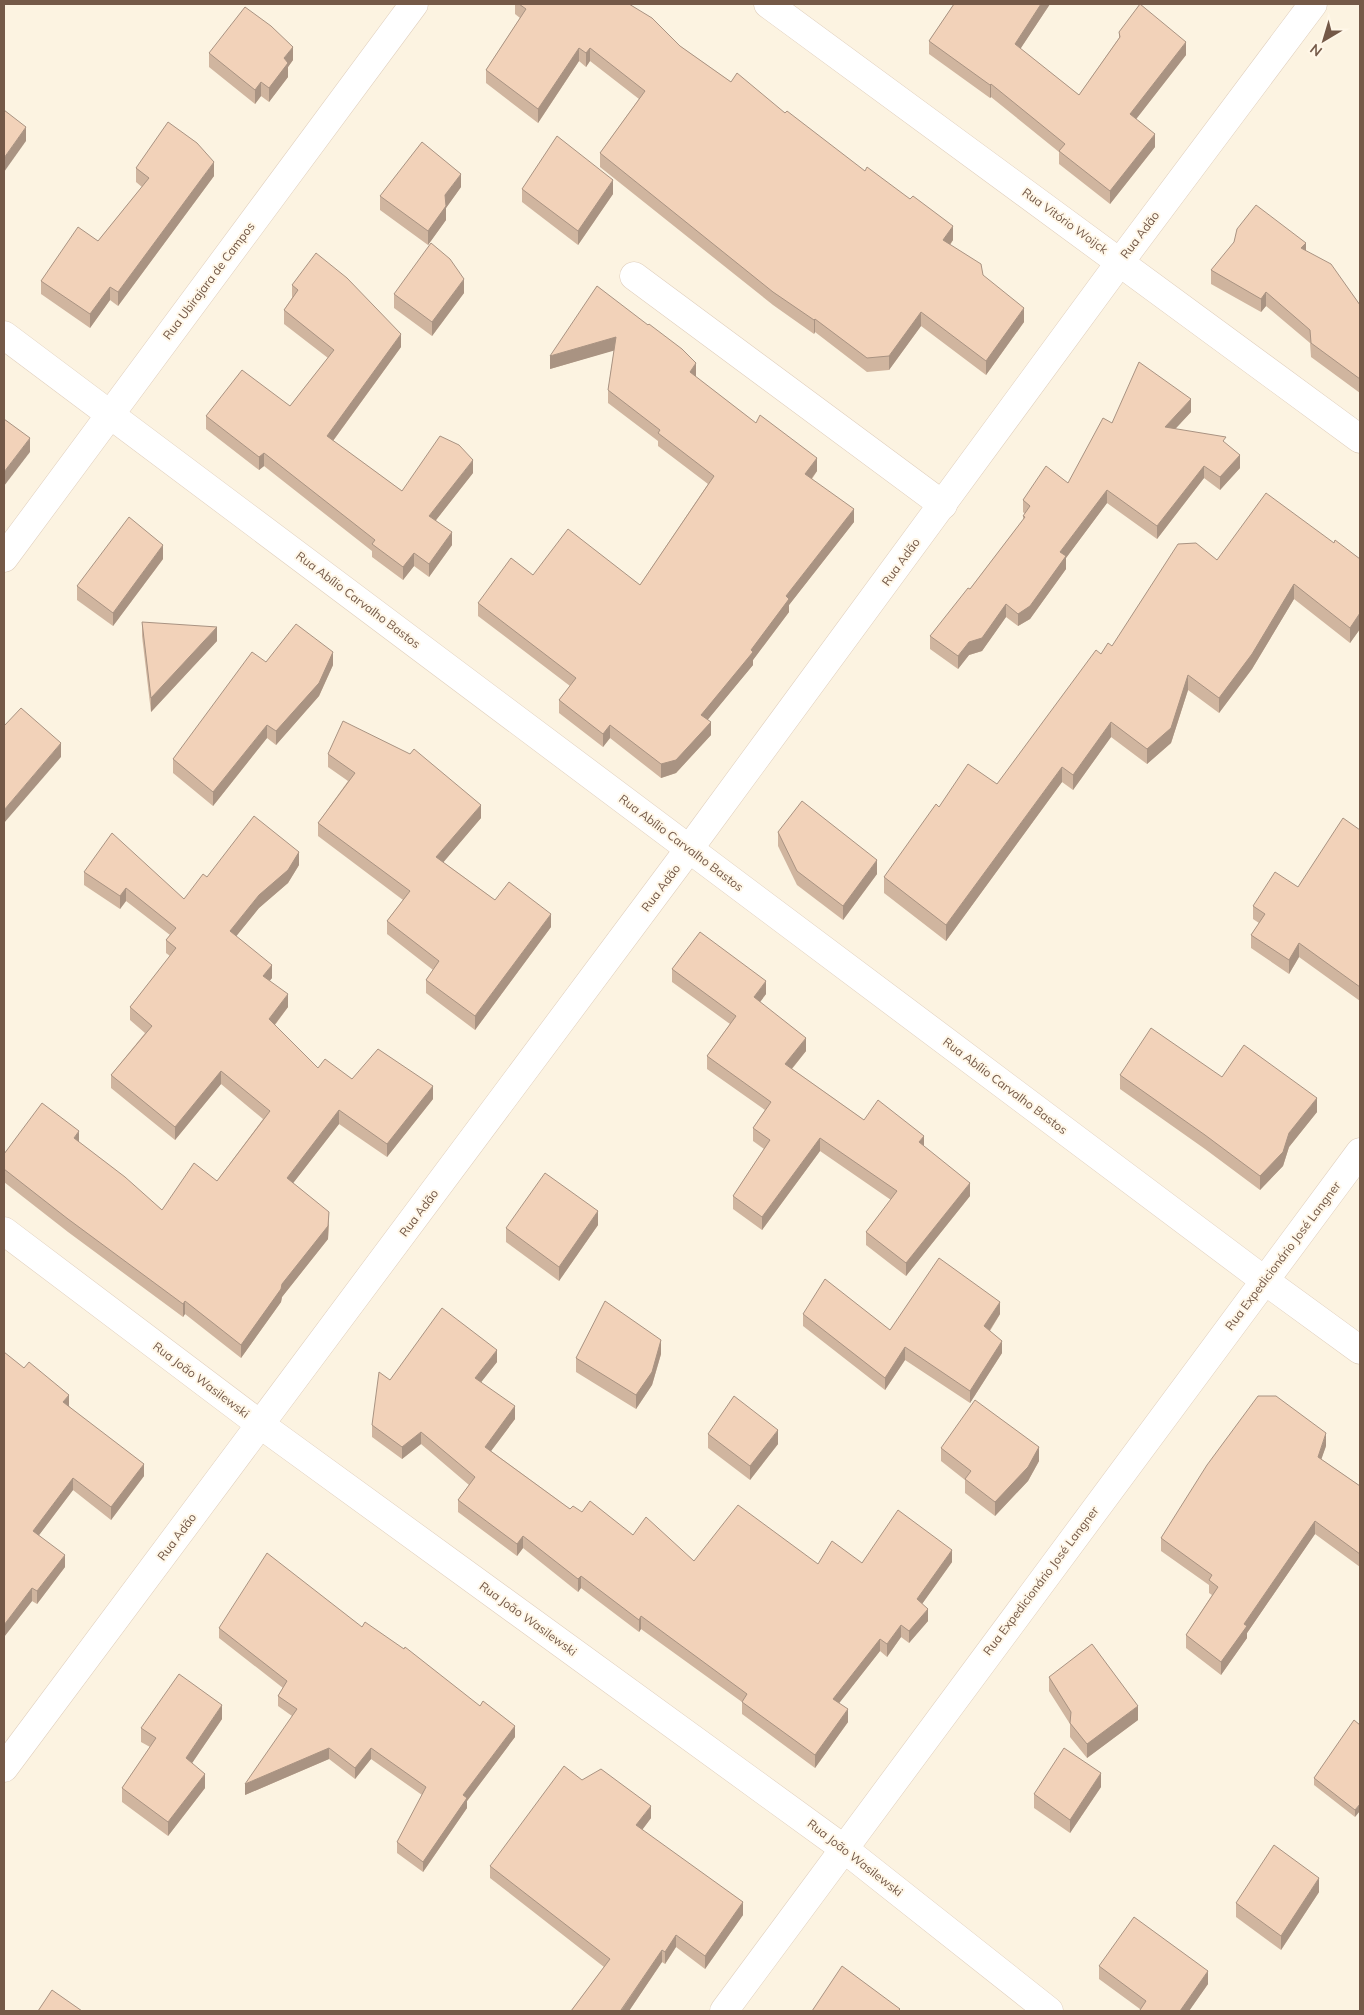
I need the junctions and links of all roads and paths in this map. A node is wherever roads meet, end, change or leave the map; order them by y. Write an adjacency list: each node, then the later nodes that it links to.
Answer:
1 (414, 4): 7 (street, Rua Ubirajara de Campos)
2 (768, 4): 4 (street, Rua Vitório Woijck)
3 (1313, 4): 4 (street, Rua Adão)
4 (1120, 262): 8 (street, Rua Vitório Woijck); 9 (street, Rua Adão)
5 (634, 276): 9 (street)
6 (4, 335): 7 (street, Rua Abílio Carvalho Bastos)
7 (110, 414): 10 (street, Rua Ubirajara de Campos); 11 (street, Rua Abílio Carvalho Bastos)
8 (1360, 439)
9 (943, 505): 11 (street, Rua Adão)
10 (4, 558)
11 (690, 849): 14 (street, Rua Abílio Carvalho Bastos); 16 (street, Rua Adão)
12 (1360, 1152): 14 (street, Rua Expedicionário José Langner)
13 (4, 1231): 16 (street, Rua João Wasilewski)
14 (1264, 1280): 15 (street, Rua Abílio Carvalho Bastos); 18 (street, Rua Expedicionário José Langner)
15 (1360, 1350)
16 (261, 1425): 17 (street, Rua Adão); 18 (street, Rua João Wasilewski)
17 (4, 1768)
18 (843, 1848): 19 (street, Rua Expedicionário José Langner); 20 (street, Rua João Wasilewski)
19 (724, 2011)
20 (1049, 2011)

